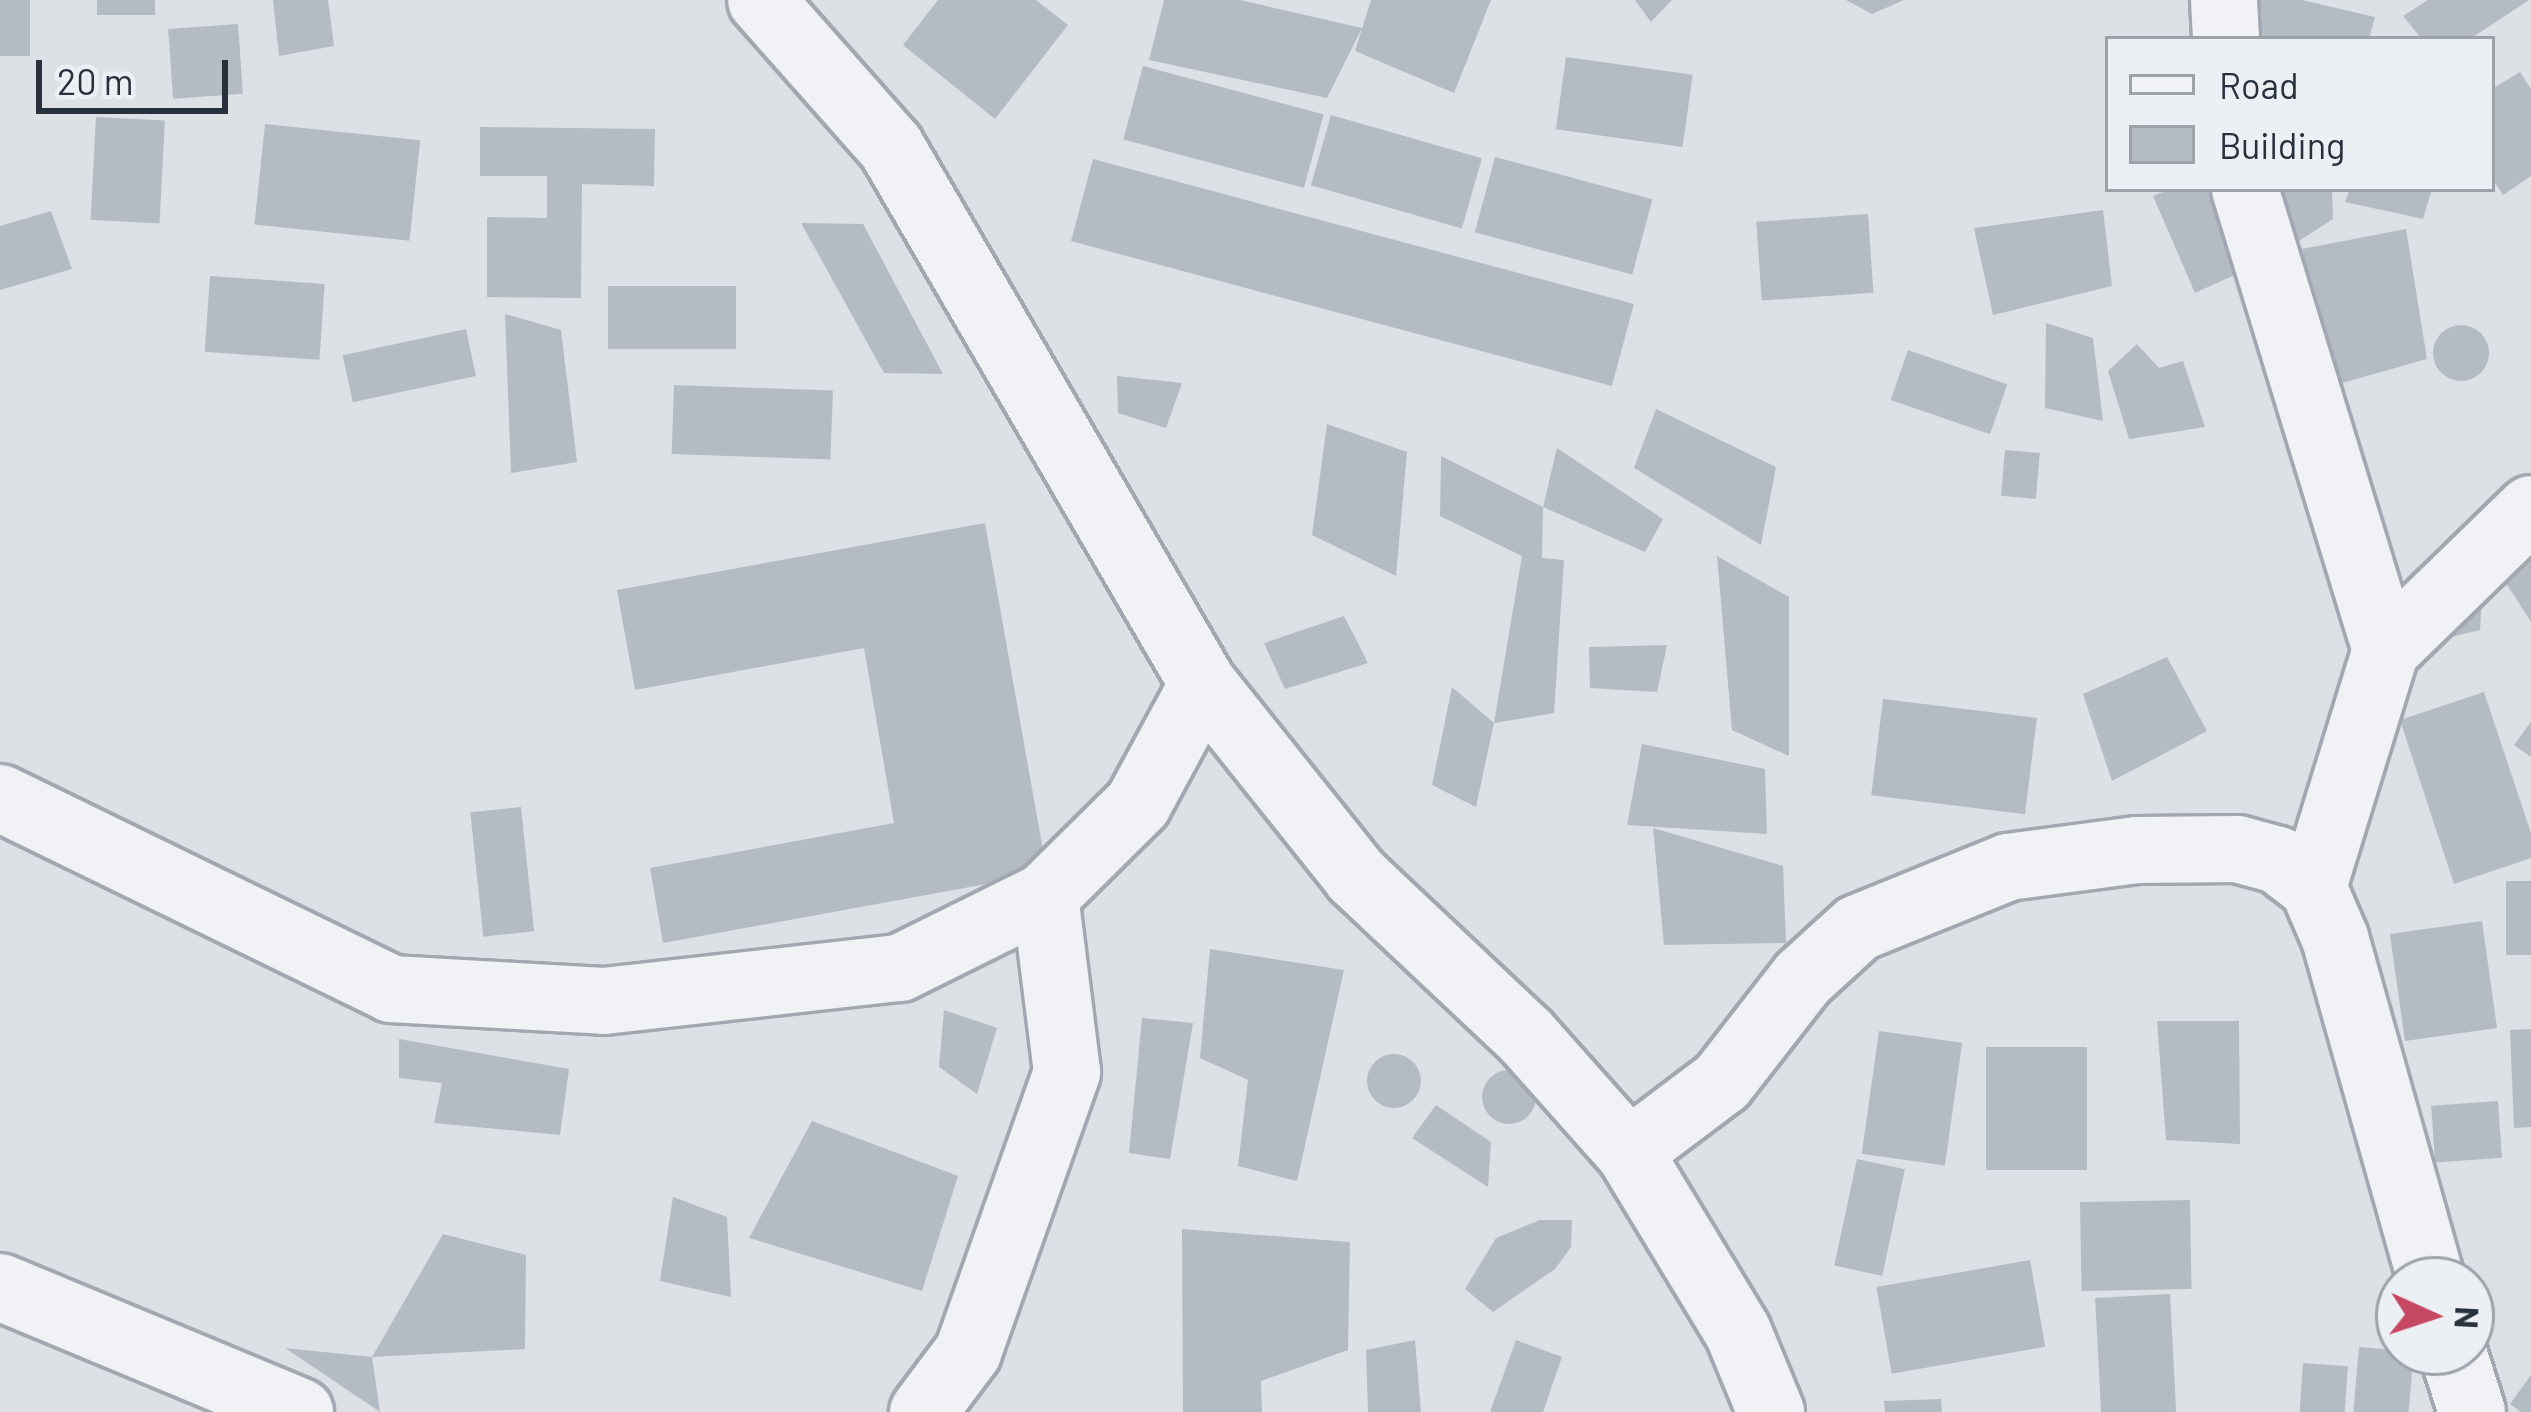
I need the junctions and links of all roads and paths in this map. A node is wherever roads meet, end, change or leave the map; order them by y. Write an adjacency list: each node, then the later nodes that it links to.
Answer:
1 (761, 0): 7 (street)
2 (2224, 0): 3 (street)
3 (2226, 36)
4 (2246, 192): 6 (street)
5 (2531, 509): 6 (street)
6 (2386, 650): 9 (street)
7 (1203, 684): 10 (street); 11 (street)
8 (0, 798): 10 (street)
9 (2313, 887): 11 (street); 12 (street)
10 (1045, 896): 16 (street)
11 (1629, 1152): 17 (street)
12 (2424, 1256)
13 (0, 1287): 15 (street)
14 (2460, 1376): 18 (street)
15 (300, 1412)
16 (923, 1412)
17 (1772, 1412)
18 (2471, 1412)

